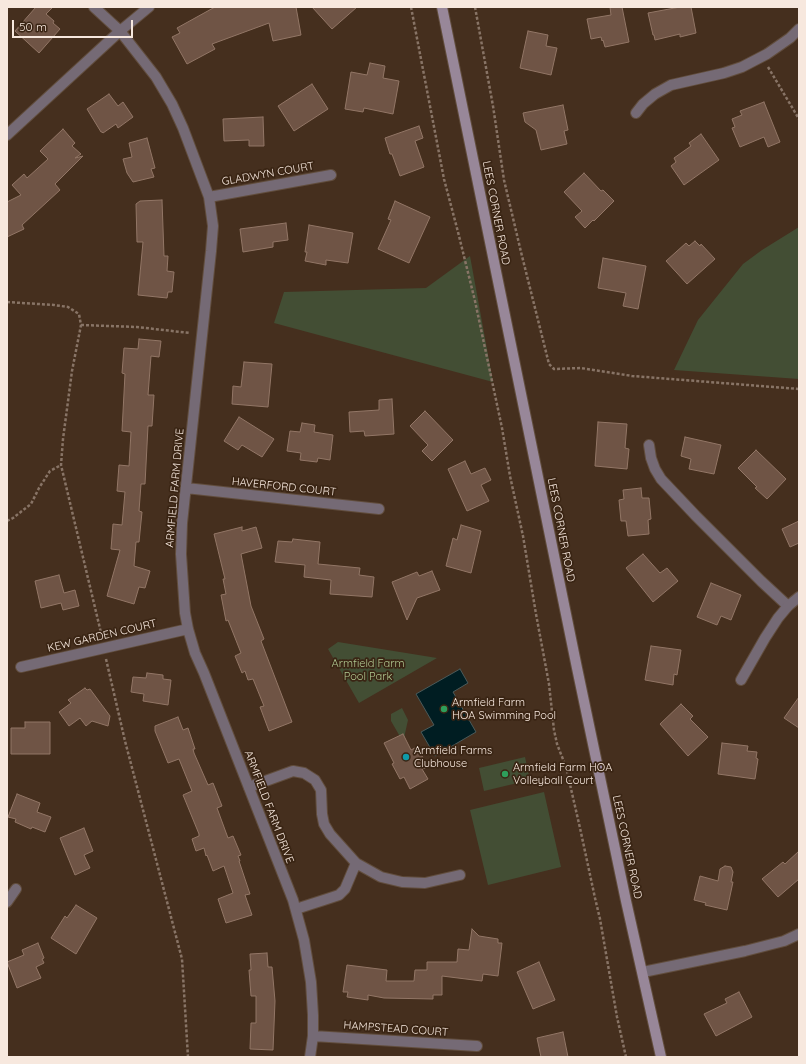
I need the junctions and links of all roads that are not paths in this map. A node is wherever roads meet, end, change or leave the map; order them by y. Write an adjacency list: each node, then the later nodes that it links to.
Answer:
1 (94, 7): 5 (street, ARMFIELD FARM DRIVE)
2 (149, 7): 5 (street)
3 (442, 7): 25 (street, LEES CORNER ROAD)
4 (799, 29): 6 (street)
5 (120, 31): 7 (street); 9 (street, ARMFIELD FARM DRIVE)
6 (636, 113)
7 (7, 135)
8 (331, 175): 9 (street, GLADWYN COURT)
9 (209, 197): 11 (street, ARMFIELD FARM DRIVE)
10 (649, 445): 14 (street)
11 (186, 488): 12 (street, HAVERFORD COURT); 15 (street, ARMFIELD FARM DRIVE)
12 (379, 509)
13 (799, 597): 14 (street)
14 (788, 606): 17 (street)
15 (188, 629): 16 (street, KEW GARDEN COURT); 18 (street, ARMFIELD FARM DRIVE)
16 (21, 667)
17 (741, 680)
18 (249, 787): 19 (street); 23 (street, ARMFIELD FARM DRIVE)
19 (356, 863): 20 (street); 23 (street)
20 (460, 875)
21 (16, 889): 22 (street)
22 (7, 902)
23 (296, 909): 26 (street, ARMFIELD FARM DRIVE)
24 (799, 934): 25 (street)
25 (643, 972): 29 (street, LEES CORNER ROAD)
26 (313, 1036): 27 (street, HAMPSTEAD COURT); 28 (street, ARMFIELD FARM DRIVE)
27 (477, 1046)
28 (310, 1057)
29 (661, 1057)

